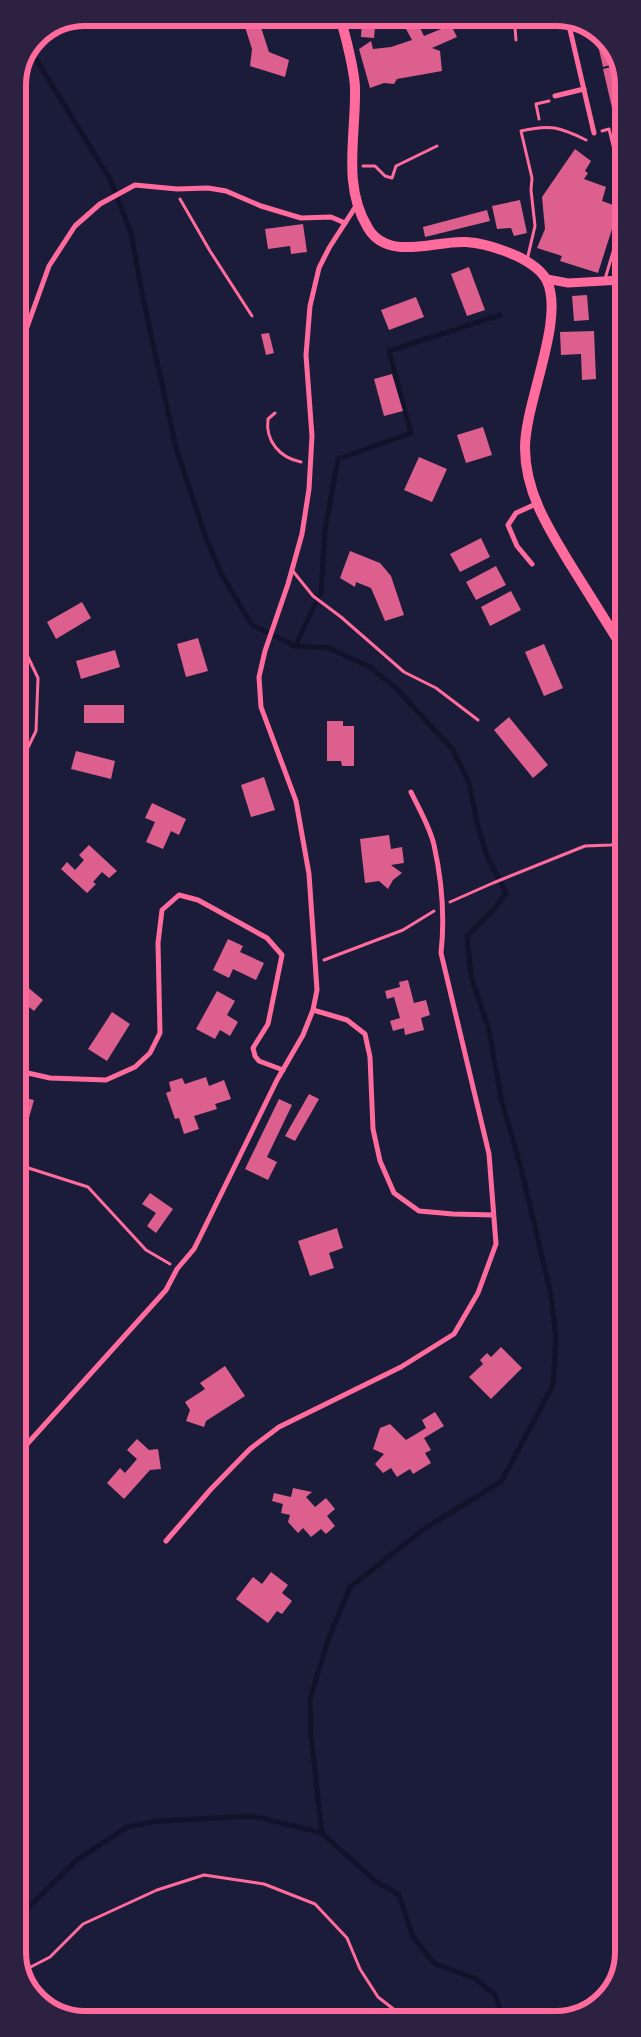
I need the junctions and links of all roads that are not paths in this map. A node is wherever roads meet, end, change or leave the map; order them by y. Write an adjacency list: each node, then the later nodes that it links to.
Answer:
1 (342, 26): 7 (main road)
2 (570, 28): 3 (street)
3 (584, 89): 4 (street); 5 (street)
4 (555, 96)
5 (594, 133)
6 (586, 140): 10 (lane)
7 (356, 206): 8 (street); 10 (main road)
8 (345, 223): 14 (street); 17 (street)
9 (615, 248): 13 (lane)
10 (527, 261): 11 (main road)
11 (546, 279): 13 (street); 15 (main road)
12 (615, 281): 13 (street)
13 (604, 282)
14 (26, 330)
15 (536, 504): 16 (street); 18 (main road)
16 (532, 564)
17 (292, 570): 19 (lane); 21 (street)
18 (615, 636)
19 (478, 720)
20 (411, 792): 24 (street)
21 (313, 1010): 22 (street); 24 (street)
22 (283, 1070): 23 (street); 25 (street)
23 (26, 1073)
24 (493, 1215): 26 (street)
25 (26, 1445)
26 (166, 1541)

